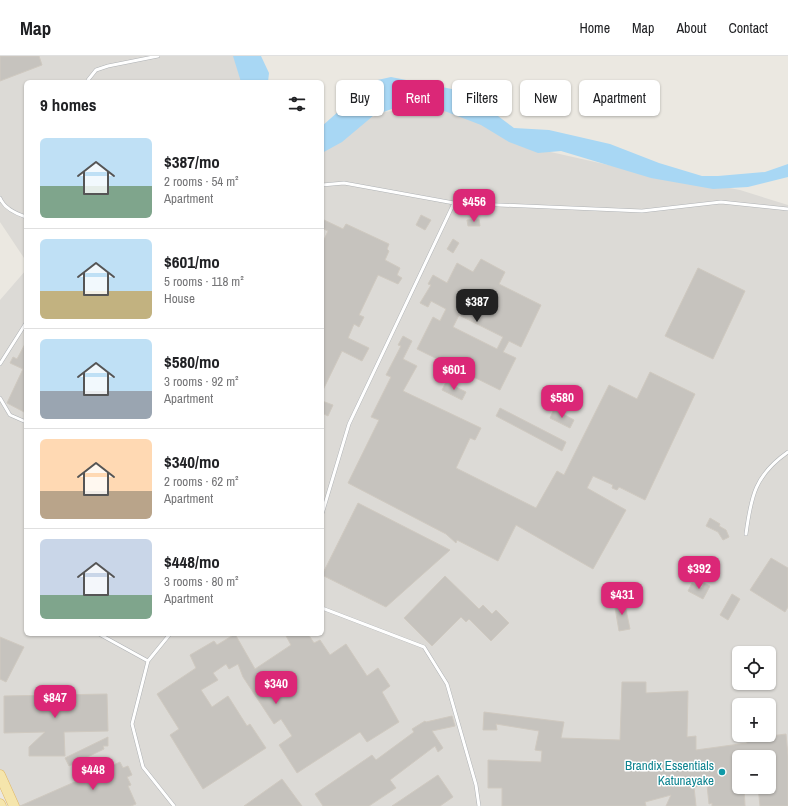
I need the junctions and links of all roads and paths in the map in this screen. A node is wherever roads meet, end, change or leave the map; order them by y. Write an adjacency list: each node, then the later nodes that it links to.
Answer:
1 (158, 56): 2 (lane)
2 (88, 80)
3 (324, 185): 5 (lane)
4 (0, 198): 7 (lane)
5 (454, 203): 6 (lane); 13 (lane)
6 (788, 209)
7 (24, 216)
8 (24, 326): 9 (lane)
9 (0, 364)
10 (0, 398): 11 (lane)
11 (24, 421)
12 (788, 452): 14 (lane)
13 (324, 507)
14 (746, 534)
15 (324, 609): 22 (lane)
16 (103, 636): 18 (lane)
17 (168, 636): 18 (lane)
18 (148, 661): 21 (lane)
19 (0, 775): 20 (main road)
20 (14, 806)
21 (174, 806)
22 (479, 806)

